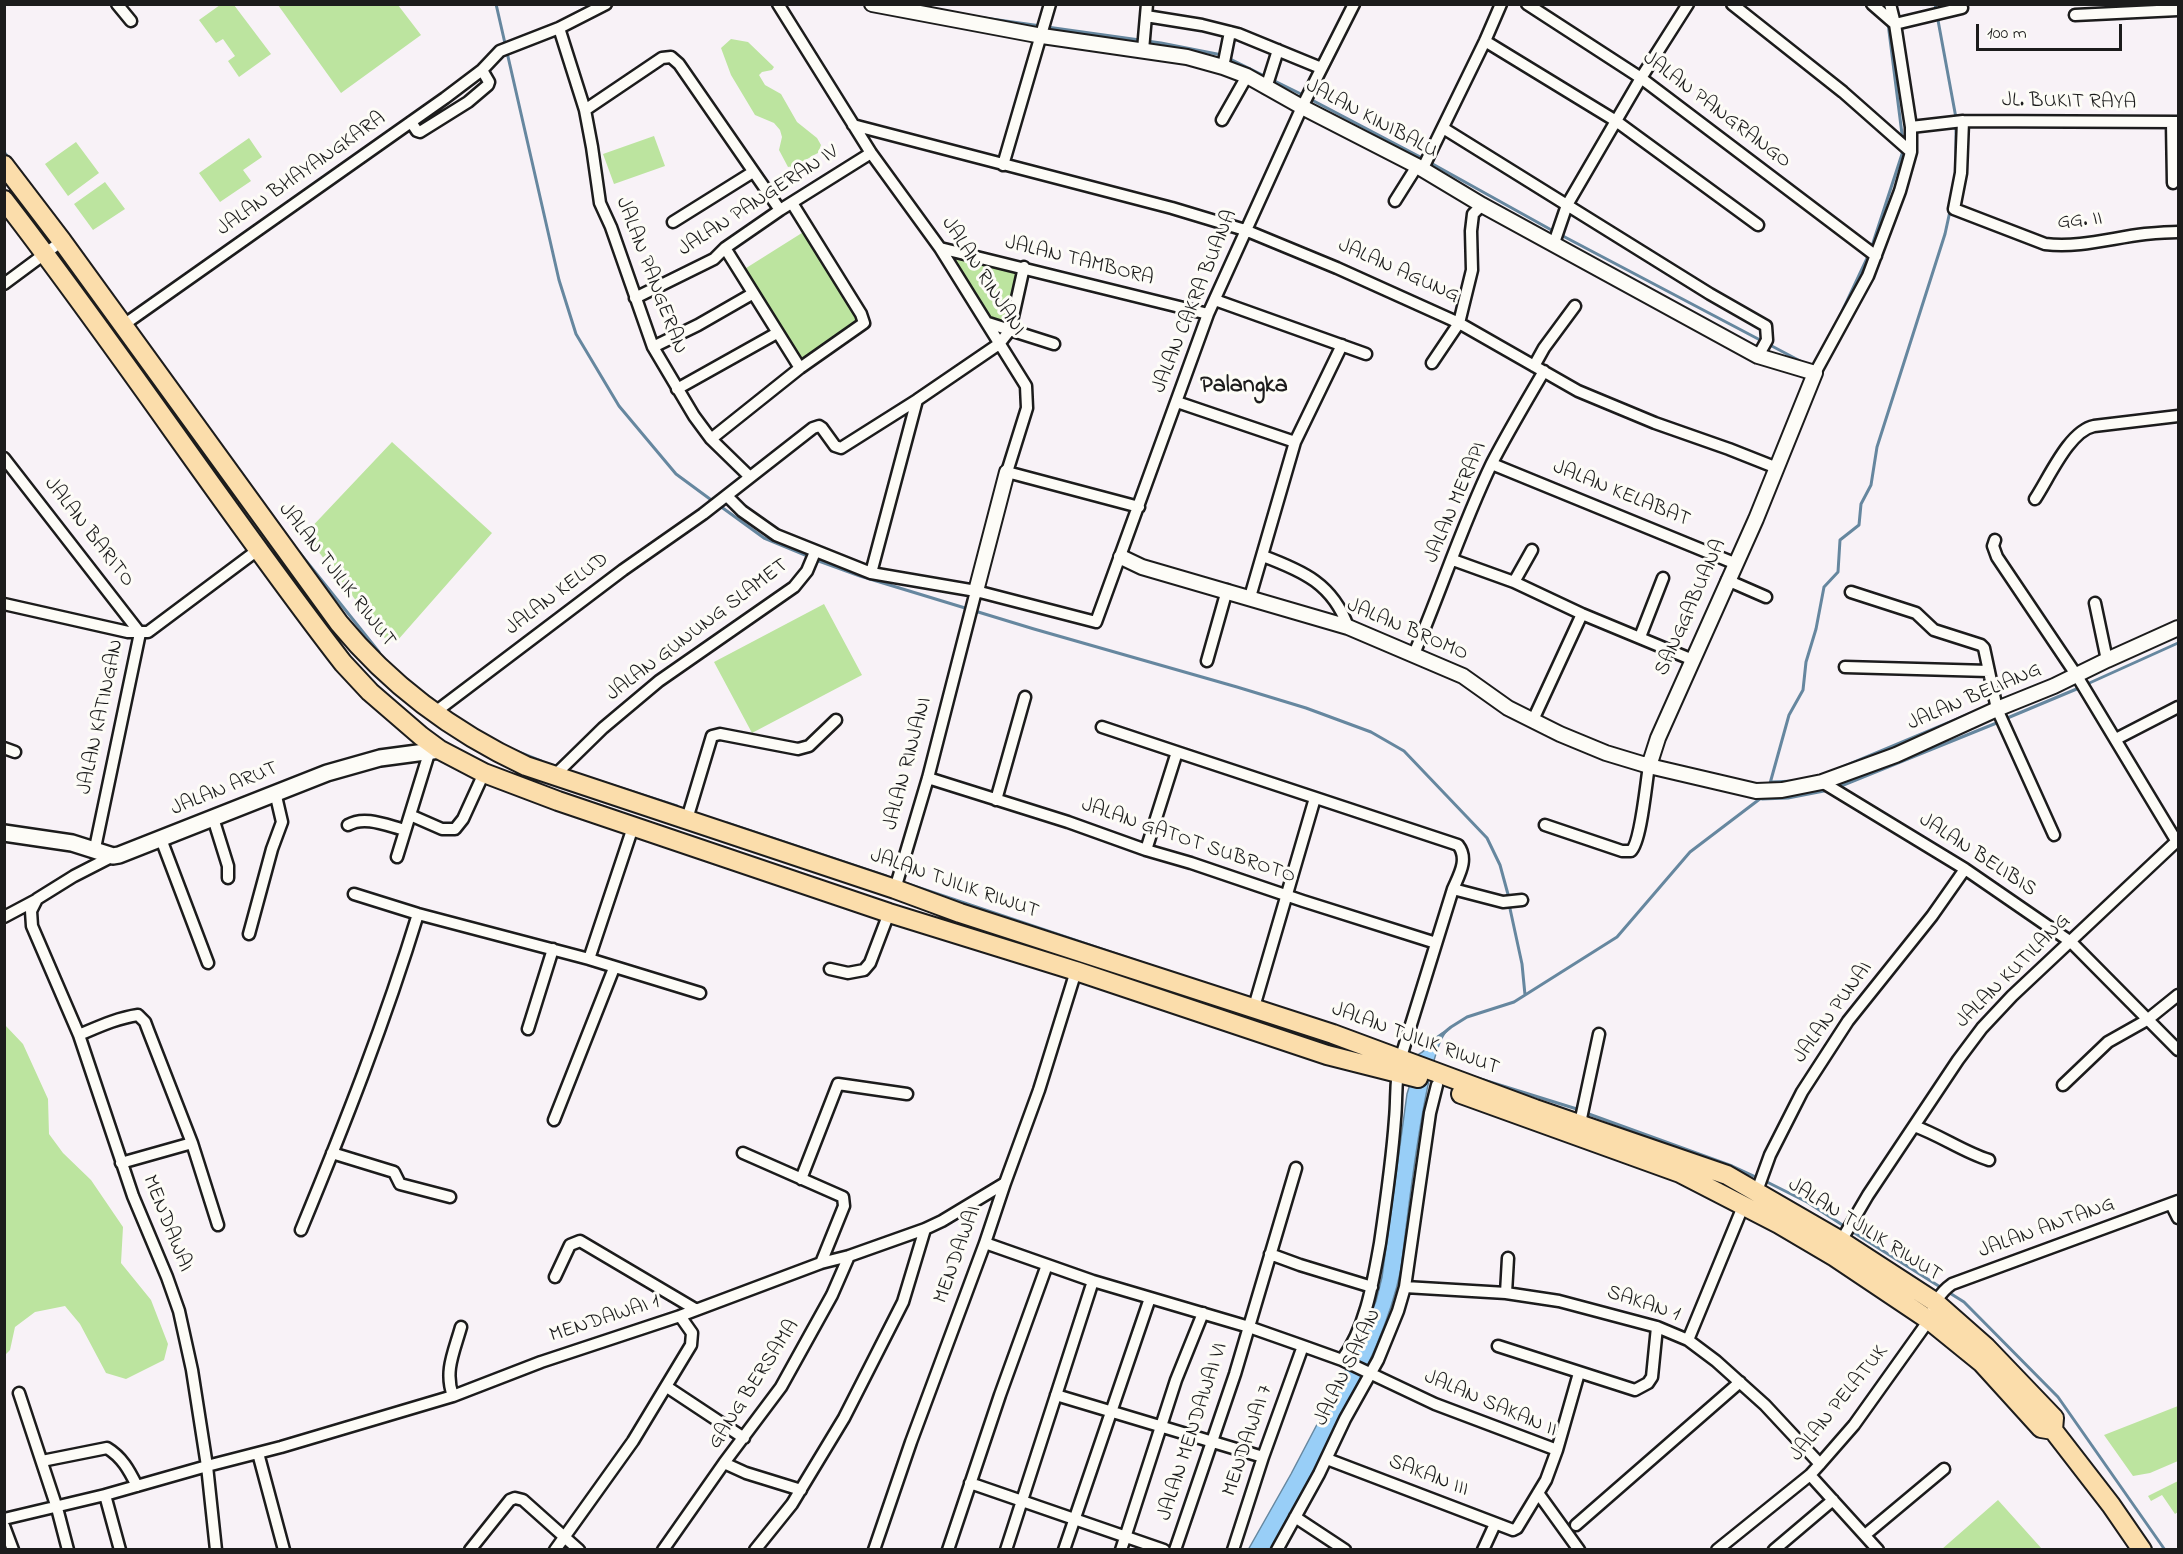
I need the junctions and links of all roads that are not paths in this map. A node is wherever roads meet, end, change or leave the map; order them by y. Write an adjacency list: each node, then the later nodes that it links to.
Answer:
1 (117, 4): 18 (street)
2 (606, 4): 20 (street)
3 (778, 4): 39 (street, JALAN RINJANI)
4 (872, 4): 22 (street, JALAN KINIBALU)
5 (1050, 4): 22 (street)
6 (1147, 4): 17 (street)
7 (1354, 4): 27 (street, JALAN CAKRA BUANA)
8 (1501, 4): 23 (street)
9 (1527, 4): 30 (street, JALAN PANGRANGO)
10 (1688, 4): 30 (street)
11 (1732, 4): 42 (street)
12 (1872, 4): 19 (street)
13 (1890, 4): 19 (street)
14 (1962, 8): 19 (street)
15 (2178, 10): 16 (street)
16 (2075, 15)
17 (1146, 16): 21 (street); 24 (street)
18 (130, 21)
19 (1895, 24): 40 (street)
20 (559, 28): 28 (street, JALAN BHAYANGKARA); 33 (street, JALAN PANGERAN)
21 (1230, 32): 25 (street); 26 (street)
22 (1042, 36): 24 (street, JALAN KINIBALU); 45 (street)
23 (1485, 41): 35 (street); 41 (street)
24 (1143, 50): 26 (street, JALAN KINIBALU)
25 (1278, 50): 27 (street); 31 (street)
26 (1223, 67): 29 (street, JALAN KINIBALU)
27 (1321, 68): 32 (street, JALAN CAKRA BUANA)
28 (482, 70): 37 (street, JALAN BHAYANGKARA); 37 (street)
29 (1247, 76): 31 (street, JALAN KINIBALU); 34 (street)
30 (1641, 78): 35 (street); 64 (street, JALAN PANGRANGO)
31 (1266, 88): 32 (street, JALAN KINIBALU)
32 (1302, 107): 46 (street, JALAN KINIBALU); 57 (street, JALAN CAKRA BUANA)
33 (585, 110): 47 (street); 68 (street, JALAN PANGERAN)
34 (1222, 120)
35 (1616, 121): 53 (street); 56 (street)
36 (1961, 121): 38 (street, JL. BUKIT RAYA); 40 (street, JL. BUKIT RAYA); 58 (street, GG. II)
37 (411, 122): 74 (street, JALAN BHAYANGKARA)
38 (2175, 123): 48 (street)
39 (853, 125): 43 (street, JALAN RINJANI); 45 (street, JALAN AGUNG)
40 (1911, 127): 42 (street)
41 (1443, 128): 46 (street); 53 (street)
42 (1911, 152): 64 (street)
43 (871, 153): 51 (street, JALAN PANGERAN IV); 62 (street, JALAN RINJANI)
44 (4, 165): 59 (highway, JALAN TJILIK RIWUT)
45 (1003, 165): 57 (street, JALAN AGUNG)
46 (1419, 168): 50 (street); 52 (street, JALAN KINIBALU)
47 (753, 172): 54 (street); 55 (street)
48 (2173, 183)
49 (4, 200): 63 (highway, JALAN TJILIK RIWUT)
50 (1395, 201)
51 (792, 203): 54 (street, JALAN PANGERAN IV); 86 (street)
52 (1482, 205): 60 (street, JALAN KINIBALU); 72 (street)
53 (1567, 205): 60 (street); 84 (street)
54 (780, 210): 61 (street, JALAN PANGERAN IV)
55 (673, 222)
56 (1758, 225)
57 (1245, 230): 69 (street, JALAN CAKRA BUANA); 72 (street, JALAN AGUNG)
58 (2178, 232)
59 (62, 241): 63 (street); 74 (highway, JALAN TJILIK RIWUT)
60 (1554, 243): 84 (street, JALAN KINIBALU)
61 (725, 248): 67 (street); 68 (street, JALAN PANGERAN IV)
62 (940, 248): 65 (street, JALAN TAMBORA); 73 (street, JALAN RINJANI)
63 (45, 252): 66 (street); 83 (highway, JALAN TJILIK RIWUT)
64 (1876, 256): 88 (street)
65 (1024, 267): 71 (street, JALAN TAMBORA); 75 (street)
66 (4, 284)
67 (752, 294): 76 (street); 81 (street)
68 (635, 298): 81 (street, JALAN PANGERAN)
69 (1215, 300): 71 (street, JALAN CAKRA BUANA); 80 (street)
70 (1575, 306): 87 (street, JALAN MERAPI)
71 (1208, 314): 91 (street, JALAN CAKRA BUANA)
72 (1459, 322): 85 (street); 87 (street, JALAN AGUNG)
73 (988, 323): 75 (street); 78 (street, JALAN RINJANI)
74 (122, 326): 77 (highway, JALAN TJILIK RIWUT)
75 (1010, 330): 78 (street); 79 (street)
76 (777, 333): 86 (street); 89 (street)
77 (134, 343): 83 (highway); 134 (highway, JALAN TJILIK RIWUT)
78 (999, 344): 90 (street); 98 (street, JALAN RINJANI)
79 (1054, 344)
80 (1342, 345): 82 (street); 94 (street)
81 (653, 347): 89 (street, JALAN PANGERAN)
82 (1366, 354)
83 (118, 355): 104 (highway, JALAN TJILIK RIWUT)
84 (1758, 356): 88 (street, JALAN KINIBALU)
85 (1432, 363)
86 (800, 368): 93 (street)
87 (1539, 368): 96 (street, JALAN MERAPI); 97 (street, JALAN AGUNG)
88 (1815, 373): 97 (street)
89 (677, 389): 93 (street, JALAN PANGERAN)
90 (917, 400): 99 (street); 111 (street)
91 (1177, 402): 94 (street); 102 (street, JALAN CAKRA BUANA)
92 (2178, 416): 101 (street)
93 (711, 439): 99 (street, JALAN PANGERAN)
94 (1295, 442): 106 (street)
95 (4, 458): 125 (street, JALAN BARITO)
96 (1492, 464): 109 (street, JALAN MERAPI); 110 (street, JALAN KELABAT)
97 (1777, 468): 110 (street, SANGGABUANA)
98 (1007, 472): 102 (street); 117 (street, JALAN RINJANI)
99 (750, 477): 100 (street)
100 (723, 499): 108 (street); 139 (street, JALAN KELUD)
101 (2035, 499)
102 (1139, 507): 107 (street, JALAN CAKRA BUANA)
103 (1995, 540): 133 (street)
104 (259, 549): 125 (street, JALAN KATINGAN); 138 (highway, JALAN TJILIK RIWUT)
105 (1532, 550): 114 (street)
106 (1263, 556): 118 (street); 123 (street)
107 (1120, 557): 115 (street, JALAN BROMO); 117 (street, JALAN CAKRA BUANA)
108 (813, 558): 111 (street); 149 (street, JALAN GUNUNG SLAMET)
109 (1453, 560): 114 (street); 127 (street, JALAN MERAPI)
110 (1734, 563): 113 (street, SANGGABUANA)
111 (871, 573): 117 (street)
112 (1663, 578): 126 (street)
113 (1727, 580): 119 (street); 129 (street, SANGGABUANA)
114 (1514, 582): 122 (street)
115 (1227, 590): 118 (street, JALAN BROMO); 128 (street)
116 (1851, 592): 132 (street)
117 (975, 597): 150 (street, JALAN RINJANI)
118 (1251, 597): 123 (street, JALAN BROMO)
119 (1766, 597)
120 (2095, 603): 130 (street)
121 (4, 604): 125 (street)
122 (1582, 614): 126 (street); 141 (street)
123 (1348, 627): 127 (street, JALAN BROMO)
124 (2178, 628): 130 (street, JALAN BELIANG)
125 (140, 633): 168 (street, JALAN KATINGAN)
126 (1640, 637): 129 (street)
127 (1414, 654): 141 (street, JALAN BROMO)
128 (1207, 660)
129 (1693, 660): 147 (street, SANGGABUANA)
130 (2107, 660): 133 (street, JALAN BELIANG)
131 (1845, 667): 132 (street)
132 (1989, 671): 137 (street)
133 (2077, 675): 137 (street, JALAN BELIANG); 144 (street)
134 (407, 693): 138 (highway); 139 (highway, JALAN TJILIK RIWUT)
135 (1025, 697): 155 (street)
136 (2178, 707): 144 (street)
137 (1997, 709): 151 (street, JALAN BELIANG); 164 (street)
138 (392, 712): 145 (highway, JALAN TJILIK RIWUT)
139 (434, 713): 143 (highway, JALAN TJILIK RIWUT)
140 (836, 720): 158 (street)
141 (1533, 720): 147 (street, JALAN BROMO)
142 (1102, 727): 146 (street)
143 (460, 730): 145 (highway); 149 (highway, JALAN TJILIK RIWUT)
144 (2116, 740): 167 (street)
145 (435, 750): 148 (highway, JALAN TJILIK RIWUT); 153 (main road, JALAN ARUT); 156 (street)
146 (1177, 752): 154 (street); 169 (street)
147 (1649, 766): 152 (street, JALAN BROMO); 160 (street)
148 (484, 773): 156 (street); 161 (highway, JALAN TJILIK RIWUT)
149 (555, 775): 158 (highway, JALAN TJILIK RIWUT)
150 (928, 778): 155 (street, JALAN GATOT SUBROTO); 175 (street, JALAN RINJANI)
151 (1822, 782): 152 (street, JALAN BELIANG); 173 (street, JALAN BELIBIS)
152 (1782, 790)
153 (275, 792): 157 (main road, JALAN ARUT); 184 (street)
154 (1315, 798): 176 (street); 178 (street)
155 (996, 800): 169 (street, JALAN GATOT SUBROTO)
156 (410, 815): 162 (street)
157 (213, 818): 166 (main road, JALAN ARUT); 174 (street)
158 (687, 819): 165 (highway, JALAN TJILIK RIWUT)
159 (348, 825): 162 (street)
160 (1545, 825)
161 (633, 826): 172 (highway, JALAN TJILIK RIWUT); 188 (street)
162 (405, 830): 171 (street)
163 (4, 833): 168 (main road)
164 (2054, 835)
165 (743, 838): 172 (highway); 175 (highway, JALAN TJILIK RIWUT)
166 (161, 839): 170 (main road, JALAN ARUT); 189 (street)
167 (2178, 841): 185 (street, JALAN KUTILANG)
168 (95, 848): 170 (main road)
169 (1146, 850): 178 (street, JALAN GATOT SUBROTO)
170 (113, 856): 179 (street, JALAN ARUT)
171 (397, 857)
172 (736, 862): 181 (highway, JALAN TJILIK RIWUT)
173 (1965, 869): 185 (street, JALAN BELIBIS); 216 (street, JALAN PUNAI)
174 (228, 878)
175 (895, 889): 195 (highway, JALAN TJILIK RIWUT)
176 (1453, 889): 180 (street); 186 (street)
177 (354, 894): 182 (street)
178 (1288, 896): 186 (street, JALAN GATOT SUBROTO); 195 (street)
179 (37, 899): 183 (street, JALAN ARUT); 199 (street, MENDAWAI)
180 (1512, 901)
181 (889, 913): 191 (street); 192 (highway, JALAN TJILIK RIWUT)
182 (418, 914): 187 (street); 209 (street)
183 (8, 915)
184 (249, 934)
185 (2071, 942): 196 (street, JALAN BELIBIS); 207 (street, JALAN KUTILANG)
186 (1436, 943): 201 (street)
187 (553, 949): 188 (street); 197 (street)
188 (589, 959): 190 (street)
189 (208, 963)
190 (614, 968): 193 (street); 205 (street)
191 (831, 969)
192 (1076, 971): 201 (highway, JALAN TJILIK RIWUT); 215 (street, MENDAWAI)
193 (700, 993)
194 (2178, 995): 196 (street)
195 (1254, 1007): 201 (highway, JALAN TJILIK RIWUT)
196 (2147, 1020): 200 (street, JALAN BELIBIS); 202 (street)
197 (528, 1029)
198 (1599, 1034): 206 (street)
199 (79, 1035): 208 (street); 212 (street, MENDAWAI)
200 (2178, 1050)
201 (1418, 1073): 204 (highway, JALAN TJILIK RIWUT); 233 (street); 234 (street, JALAN SAKAN)
202 (2063, 1086)
203 (907, 1094): 214 (street)
204 (1534, 1115): 206 (highway, JALAN TJILIK RIWUT); 219 (highway, JALAN TJILIK RIWUT)
205 (554, 1120)
206 (1580, 1124): 216 (highway, JALAN TJILIK RIWUT)
207 (1914, 1126): 211 (street); 224 (street, JALAN KUTILANG)
208 (192, 1143): 212 (street); 221 (street)
209 (332, 1153): 217 (street); 223 (street)
210 (743, 1153): 214 (street)
211 (1989, 1160)
212 (121, 1163): 268 (street, MENDAWAI)
213 (1296, 1168): 226 (street, JALAN MENDAWAI VI)
214 (801, 1179): 229 (street)
215 (1005, 1183): 222 (street, MENDAWAI 1); 225 (street, MENDAWAI)
216 (1757, 1191): 224 (highway, JALAN TJILIK RIWUT)
217 (450, 1197)
218 (2175, 1203): 220 (street); 237 (street, JALAN ANTANG)
219 (1744, 1204): 241 (highway, JALAN TJILIK RIWUT); 245 (street)
220 (2178, 1218)
221 (218, 1225)
222 (925, 1229): 227 (street, MENDAWAI 1); 273 (street)
223 (301, 1230)
224 (1841, 1241): 237 (highway, JALAN TJILIK RIWUT)
225 (985, 1243): 230 (street, JALAN SAKAN II); 299 (street, MENDAWAI)
226 (1270, 1254): 233 (street); 243 (street, JALAN MENDAWAI VI)
227 (849, 1256): 229 (street, MENDAWAI 1); 259 (street, GANG BERSAMA)
228 (1508, 1258): 235 (street)
229 (821, 1263): 238 (street, MENDAWAI 1)
230 (1047, 1265): 232 (street, JALAN SAKAN II); 271 (street)
231 (555, 1277): 238 (street)
232 (1093, 1281): 236 (street, JALAN SAKAN II); 254 (street)
233 (1372, 1287): 248 (street)
234 (1405, 1287): 235 (street, SAKAN 1); 249 (street, JALAN SAKAN)
235 (1506, 1293): 244 (street, SAKAN 1)
236 (1150, 1298): 239 (street, JALAN SAKAN II); 256 (street)
237 (1935, 1302): 241 (street, JALAN PELATUK); 258 (highway, JALAN TJILIK RIWUT)
238 (695, 1309): 240 (street, MENDAWAI 1)
239 (1203, 1313): 243 (street, JALAN SAKAN II); 257 (street)
240 (680, 1316): 252 (street); 255 (street, MENDAWAI 1)
241 (1929, 1320): 258 (highway, JALAN TJILIK RIWUT); 267 (street, JALAN PELATUK)
242 (461, 1327): 255 (street)
243 (1249, 1327): 246 (street, JALAN SAKAN II); 260 (street, JALAN MENDAWAI VI)
244 (1657, 1327): 245 (street, SAKAN 1); 250 (street)
245 (1688, 1340): 251 (street, SAKAN 1)
246 (1303, 1346): 248 (street, JALAN SAKAN II); 263 (street, MENDAWAI 7)
247 (1498, 1346): 250 (street)
248 (1345, 1362): 249 (street, JALAN SAKAN II)
249 (1368, 1372): 261 (street, JALAN SAKAN II); 264 (street, JALAN SAKAN)
250 (1579, 1372): 261 (street)
251 (1740, 1382): 267 (street, SAKAN 1); 284 (street)
252 (667, 1387): 259 (street); 288 (street)
253 (19, 1393): 265 (street)
254 (1056, 1395): 256 (street); 277 (street)
255 (453, 1396): 262 (street, MENDAWAI 1)
256 (1110, 1412): 257 (street); 280 (street)
257 (1162, 1427): 260 (street); 287 (street)
258 (2053, 1430): 314 (highway, JALAN TJILIK RIWUT)
259 (744, 1438): 266 (street, GANG BERSAMA)
260 (1212, 1442): 263 (street); 305 (street, JALAN MENDAWAI VI)
261 (1557, 1450): 274 (street, JALAN SAKAN II)
262 (258, 1453): 268 (street, MENDAWAI 1); 293 (street)
263 (1263, 1457): 306 (street, MENDAWAI 7)
264 (1327, 1459): 279 (street, JALAN SAKAN); 282 (street, SAKAN III)
265 (42, 1461): 272 (street); 278 (street)
266 (724, 1463): 273 (street, GANG BERSAMA); 297 (street)
267 (1820, 1464): 270 (street, JALAN PELATUK)
268 (207, 1466): 272 (street, MENDAWAI 1); 292 (street, MENDAWAI)
269 (1944, 1469): 286 (street)
270 (1810, 1475): 276 (street); 311 (street, JALAN PELATUK)
271 (970, 1483): 277 (street); 300 (street)
272 (137, 1486): 275 (street, MENDAWAI 1)
273 (801, 1490): 298 (street)
274 (1538, 1493): 285 (street, JALAN SAKAN II); 310 (street)
275 (105, 1495): 278 (street, MENDAWAI 1); 291 (street)
276 (1833, 1500): 286 (street); 312 (street)
277 (1023, 1501): 280 (street); 301 (street)
278 (57, 1508): 281 (street, MENDAWAI 1); 290 (street)
279 (1295, 1517): 307 (street, JALAN SAKAN); 308 (street)
280 (1073, 1519): 287 (street); 302 (street)
281 (4, 1520)
282 (1495, 1524): 285 (street, SAKAN III); 309 (street)
283 (4, 1526): 289 (street)
284 (1576, 1526)
285 (1516, 1529)
286 (1865, 1535): 313 (street)
287 (1126, 1536): 303 (street); 304 (street)
288 (564, 1538): 294 (street); 295 (street); 296 (street)
289 (13, 1550)
290 (68, 1550)
291 (120, 1550)
292 (216, 1550)
293 (284, 1550)
294 (470, 1550)
295 (555, 1550)
296 (579, 1550)
297 (663, 1550)
298 (755, 1550)
299 (874, 1550)
300 (948, 1550)
301 (1006, 1550)
302 (1064, 1550)
303 (1121, 1550)
304 (1164, 1550)
305 (1175, 1550)
306 (1233, 1550)
307 (1277, 1550)
308 (1345, 1550)
309 (1483, 1550)
310 (1579, 1550)
311 (1717, 1550)
312 (1774, 1550)
313 (1878, 1550)
314 (2142, 1550)

